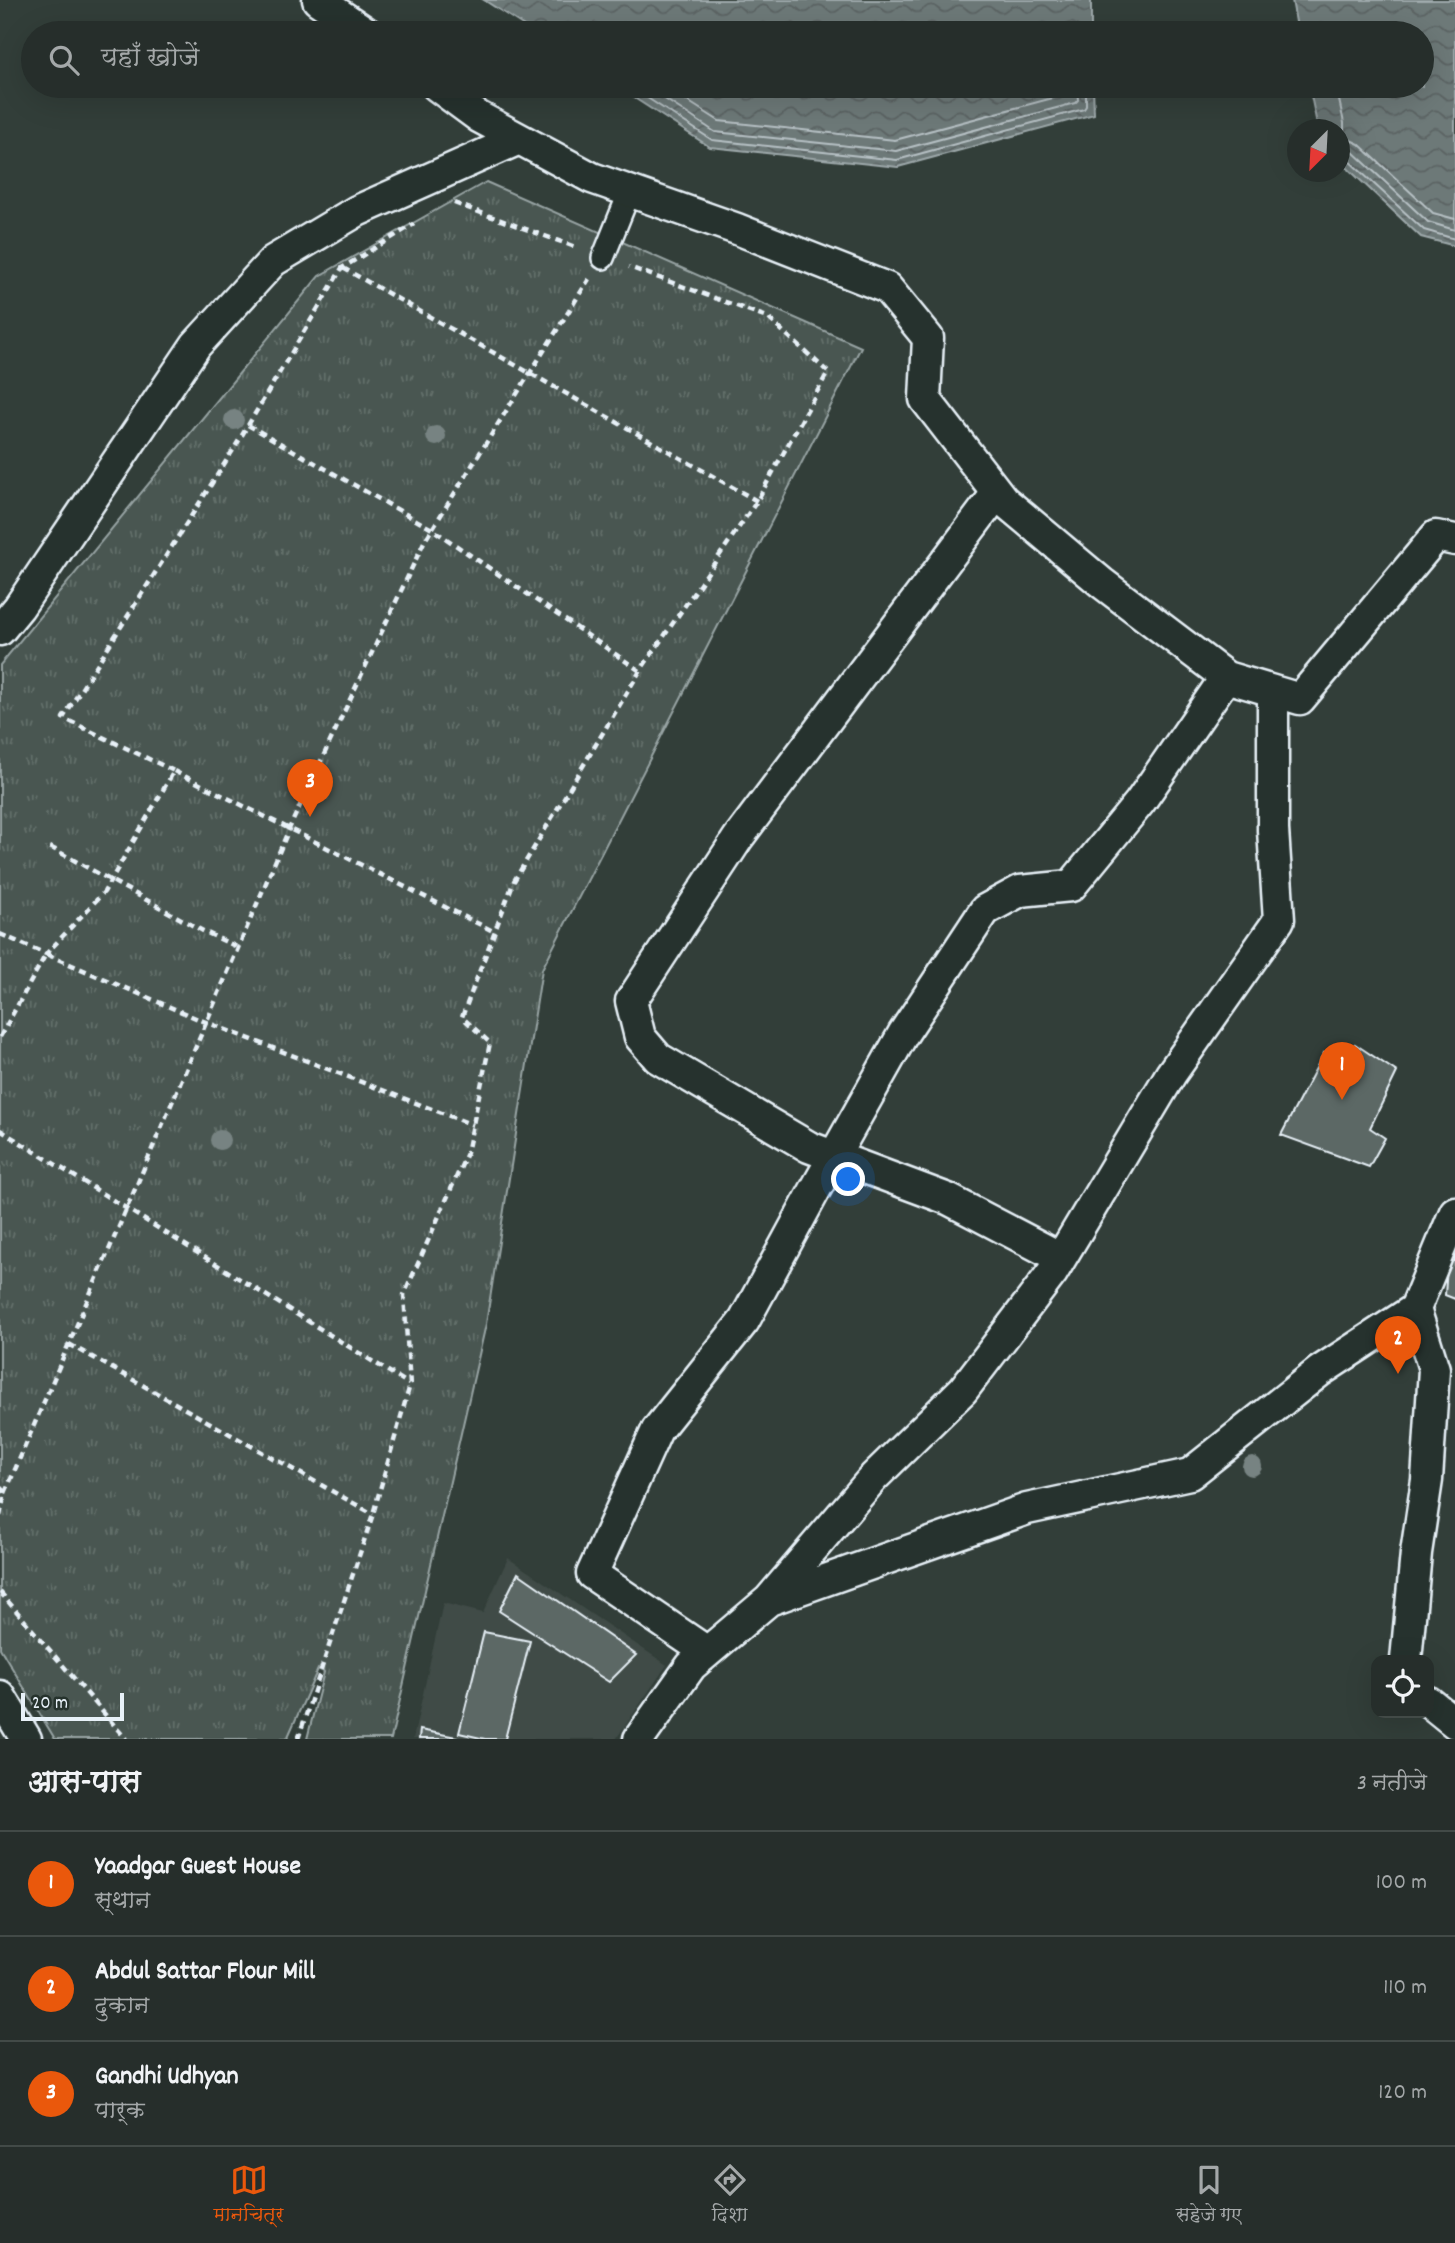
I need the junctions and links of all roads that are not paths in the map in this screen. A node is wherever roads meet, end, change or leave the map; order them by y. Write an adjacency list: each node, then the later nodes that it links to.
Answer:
1 (318, 0): 2 (street)
2 (349, 21)
3 (453, 98): 4 (street)
4 (519, 139): 5 (street); 9 (street)
5 (630, 191): 6 (street); 7 (street)
6 (603, 257)
7 (997, 493): 10 (street); 12 (street)
8 (1455, 540): 11 (street)
9 (0, 631)
10 (1226, 677): 11 (street); 12 (street)
11 (1273, 691): 14 (street)
12 (834, 1156): 14 (street); 17 (street)
13 (1455, 1212): 15 (street)
14 (1061, 1258): 16 (street)
15 (1415, 1309): 16 (street); 18 (street)
16 (769, 1600): 17 (street)
17 (707, 1652): 23 (street)
18 (1406, 1655)
19 (0, 1696): 22 (street)
20 (1434, 1706): 21 (street)
21 (1455, 1723)
22 (26, 1739)
23 (639, 1739)

